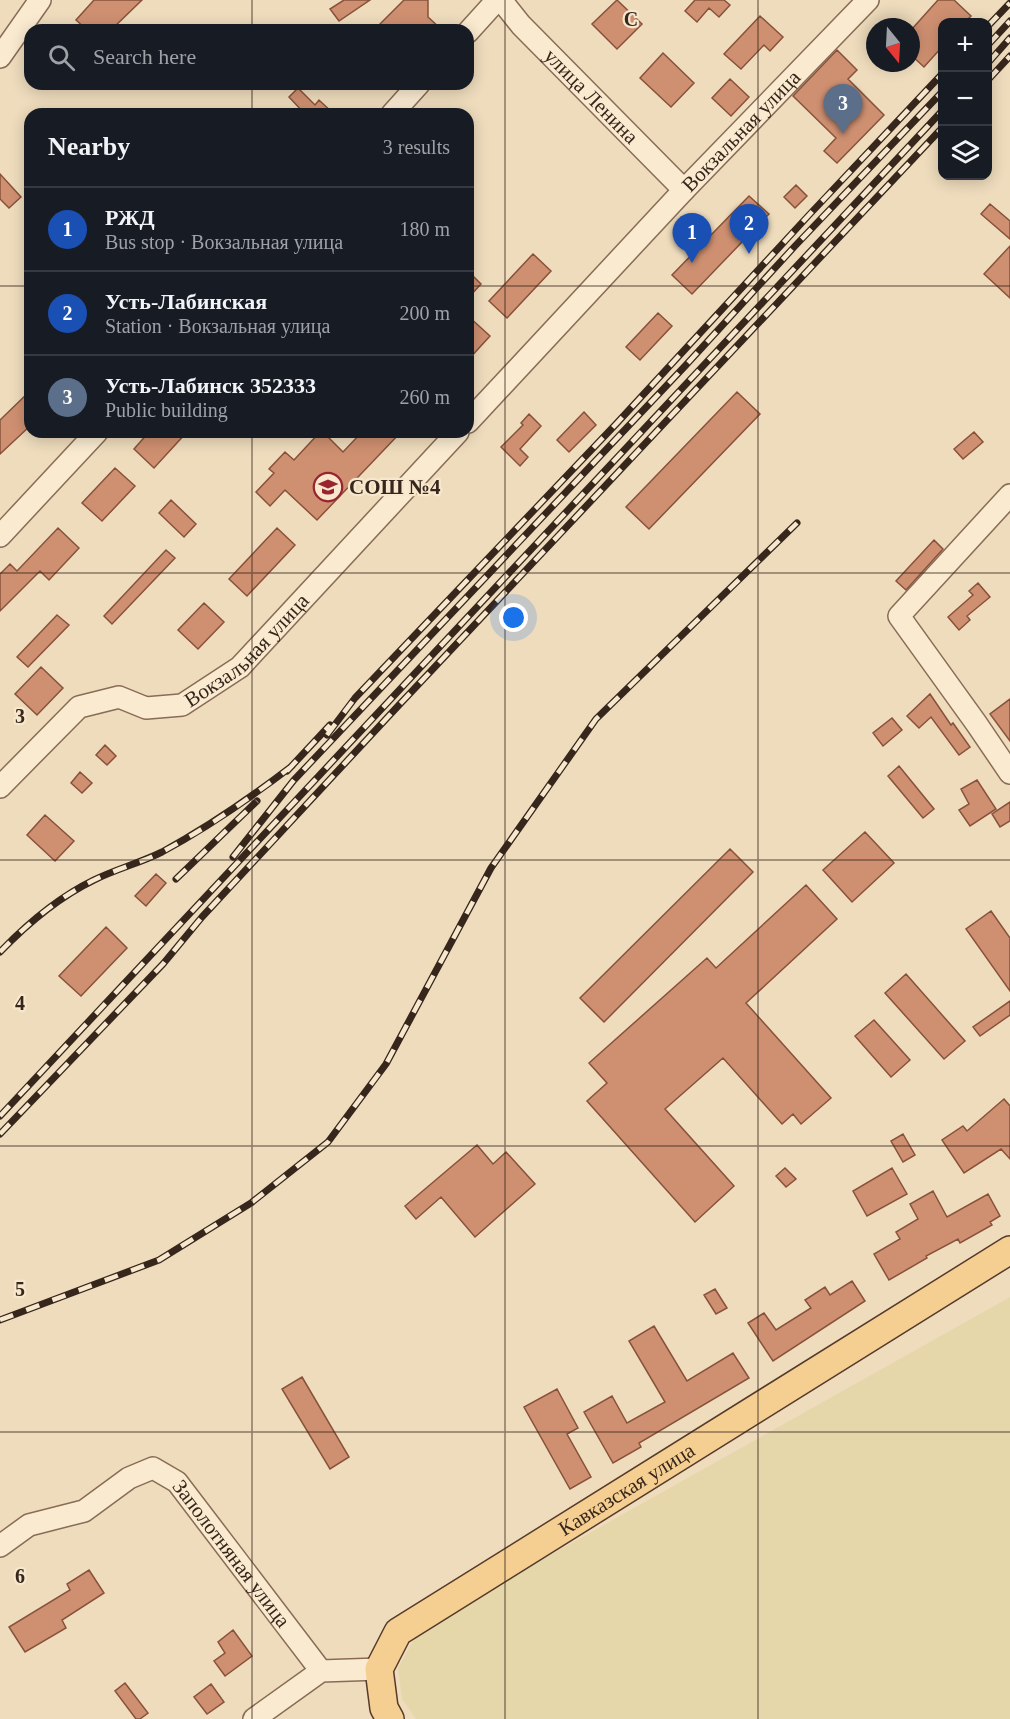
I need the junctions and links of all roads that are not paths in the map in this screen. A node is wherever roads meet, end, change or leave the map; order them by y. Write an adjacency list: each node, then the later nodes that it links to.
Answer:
1 (40, 0): 5 (street)
2 (499, 0): 4 (street); 8 (street, улица Ленина)
3 (868, 0): 8 (street, Вокзальная улица)
4 (474, 26)
5 (2, 52)
6 (414, 90): 7 (street)
7 (397, 108)
8 (684, 190): 9 (street, Вокзальная улица)
9 (474, 416)
10 (91, 438): 13 (street)
11 (452, 438): 15 (street, Вокзальная улица)
12 (1010, 495): 14 (street)
13 (0, 536)
14 (1010, 773)
15 (0, 787)
16 (1010, 1250): 18 (main road, Кавказская улица)
17 (0, 1546): 19 (street, Заполотняная улица)
18 (379, 1669): 19 (street); 21 (main road)
19 (321, 1671): 20 (street)
20 (254, 1719)
21 (390, 1719)

